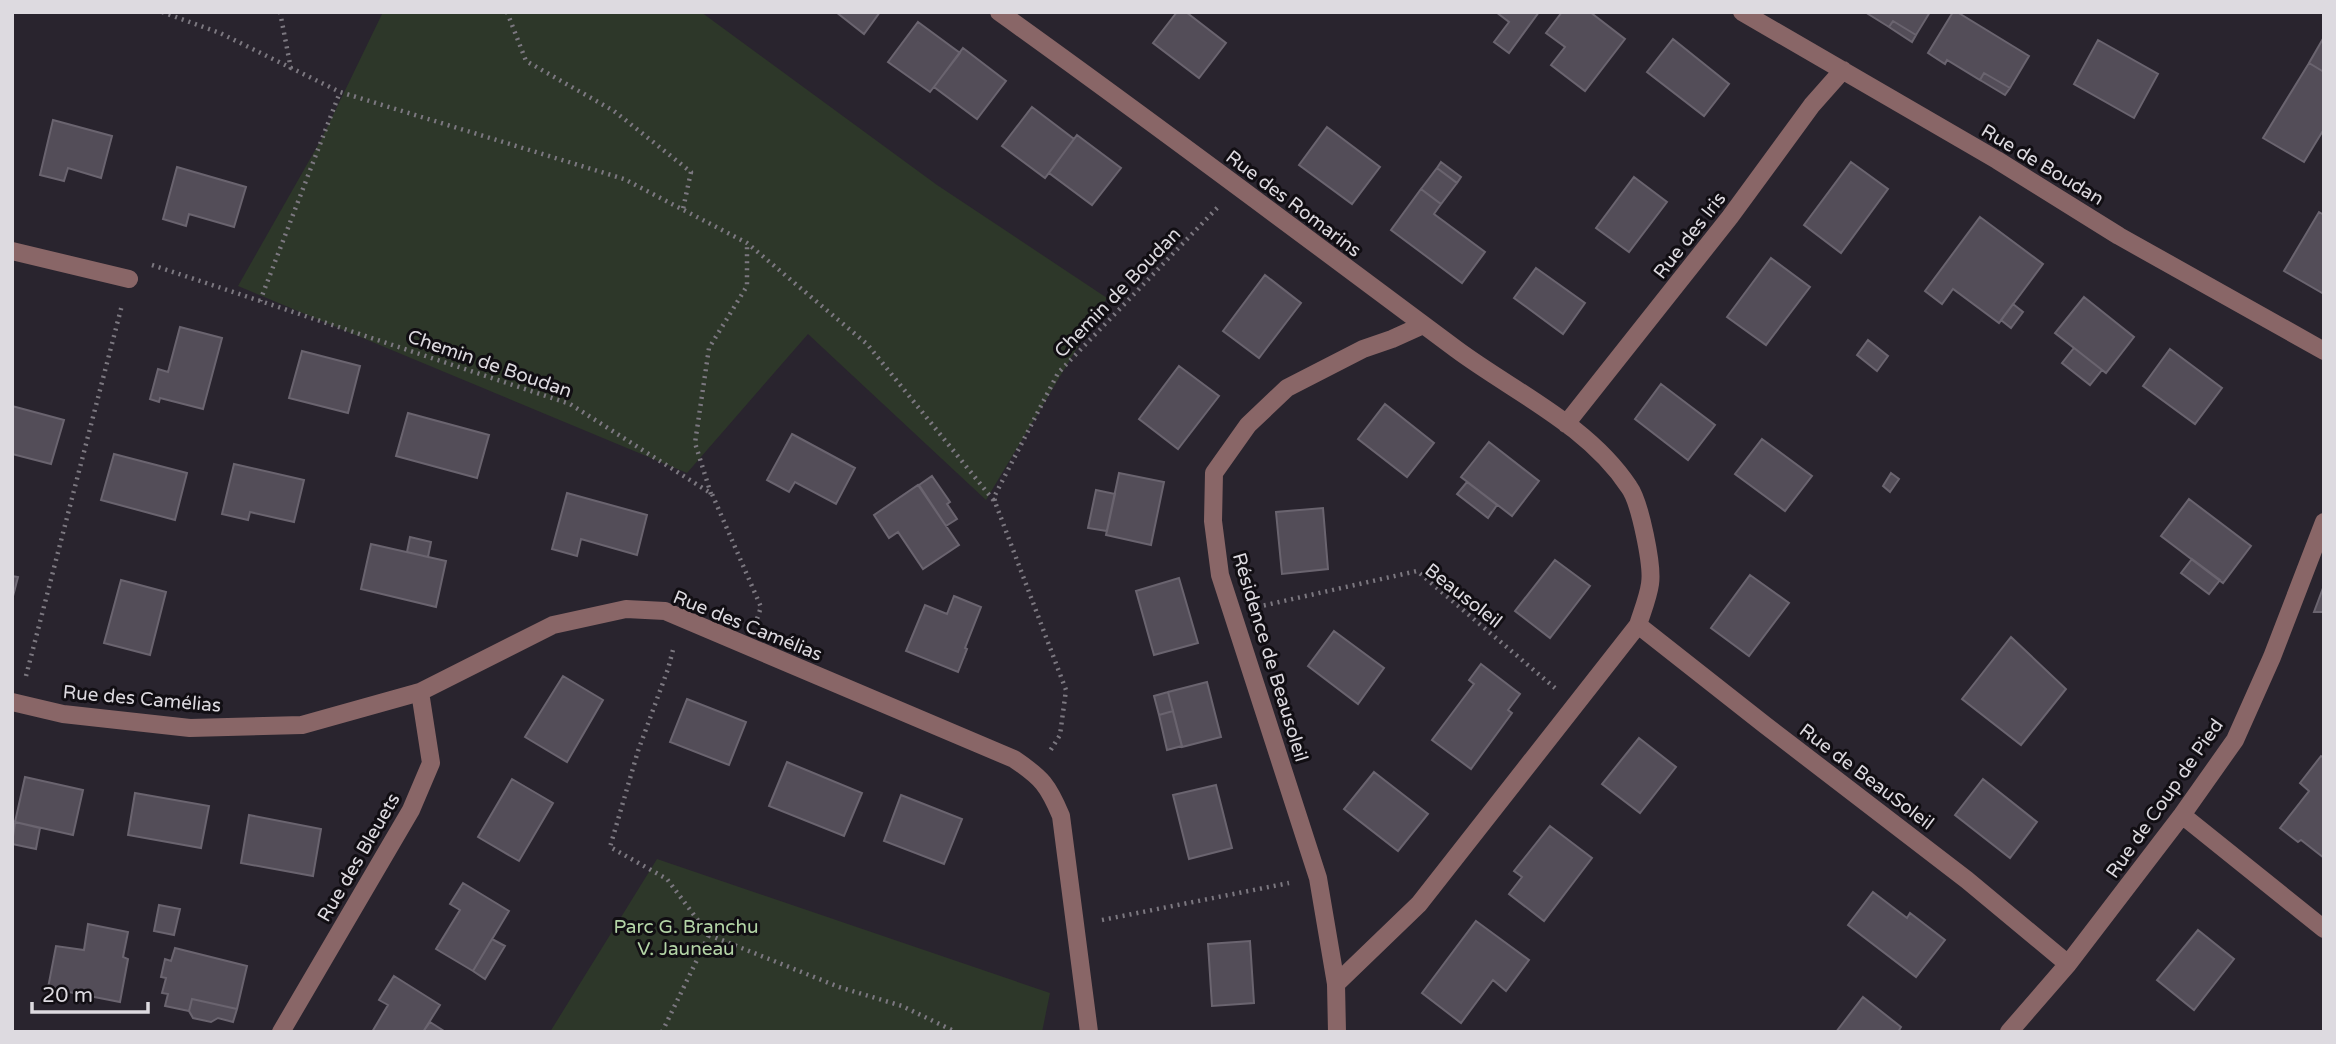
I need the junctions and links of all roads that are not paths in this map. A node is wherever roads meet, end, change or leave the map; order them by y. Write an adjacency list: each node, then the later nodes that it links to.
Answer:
1 (999, 12): 6 (street, Rue des Romarins)
2 (1742, 12): 3 (street, Rue de Boudan)
3 (1843, 70): 7 (street, Rue de Boudan); 8 (street, Rue des Iris)
4 (12, 251): 5 (street)
5 (129, 279)
6 (1423, 325): 8 (street, Rue des Romarins); 16 (street, Résidence de Beausoleil)
7 (2324, 351)
8 (1566, 424): 10 (street)
9 (2324, 522): 13 (street, Rue de Coup de Pied)
10 (1638, 625): 15 (street, Rue de BeauSoleil); 16 (street)
11 (420, 692): 12 (street, Rue des Camélias); 17 (street, Rue des Bleuets); 18 (street, Rue des Camélias)
12 (16, 703)
13 (2182, 815): 14 (street); 15 (street, Rue de Coup de Pied)
14 (2324, 929)
15 (2068, 964): 20 (street, Rue de Coup de Pied)
16 (1336, 984): 19 (street, Résidence de Beausoleil)
17 (281, 1032)
18 (1089, 1032)
19 (1337, 1032)
20 (2009, 1032)

